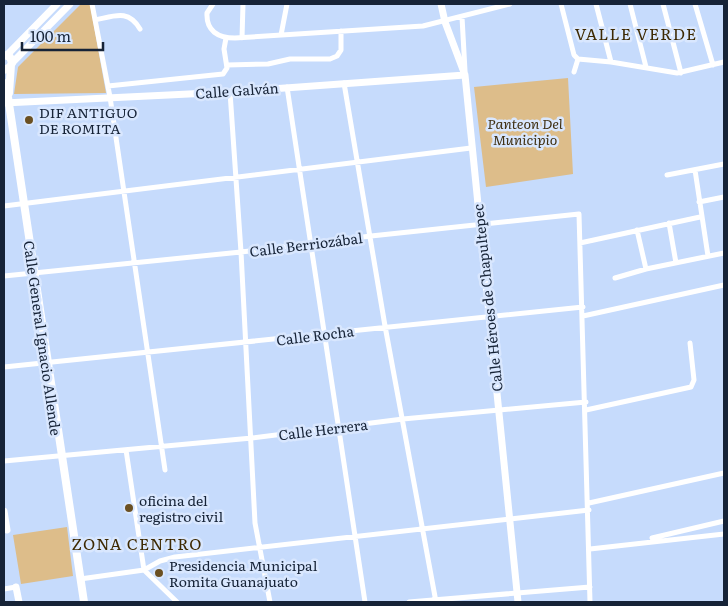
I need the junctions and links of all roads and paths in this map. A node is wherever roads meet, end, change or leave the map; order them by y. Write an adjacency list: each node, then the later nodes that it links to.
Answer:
1 (57, 4): 23 (street)
2 (70, 4): 27 (street)
3 (92, 4): 16 (street)
4 (213, 4): 21 (street)
5 (243, 4): 22 (street)
6 (286, 4): 20 (street)
7 (441, 4): 17 (street, Calle Héroes de Chapultepec)
8 (510, 4): 14 (street)
9 (561, 4): 24 (street)
10 (596, 4): 25 (street)
11 (630, 4): 30 (street)
12 (663, 4): 33 (street)
13 (695, 4): 28 (street)
14 (491, 6): 15 (street)
15 (462, 17): 17 (street); 34 (street)
16 (95, 20): 18 (street); 37 (street)
17 (445, 22): 19 (street); 34 (street, Calle Héroes de Chapultepec)
18 (140, 29)
19 (341, 31): 20 (street); 29 (street)
20 (281, 35): 22 (street)
21 (226, 38): 22 (street); 29 (street)
22 (242, 38)
23 (5, 55): 27 (main road)
24 (578, 59): 25 (street); 32 (street)
25 (611, 62): 30 (street)
26 (724, 62): 28 (street)
27 (12, 64): 31 (main road); 41 (main road, Calle General Ignacio Allende)
28 (713, 65): 33 (street)
29 (227, 66): 37 (street)
30 (646, 67): 33 (street)
31 (4, 70)
32 (574, 72)
33 (681, 73)
34 (465, 76): 35 (street, Calle Galván); 42 (street, Calle Héroes de Chapultepec)
35 (344, 82): 38 (street, Calle Galván); 43 (street)
36 (4, 83): 41 (main road, Calle General Ignacio Allende)
37 (108, 86): 40 (street)
38 (287, 87): 39 (street, Calle Galván); 45 (street)
39 (230, 92): 40 (street, Calle Galván); 48 (street)
40 (110, 98): 41 (street, Calle Galván); 49 (street)
41 (7, 101): 52 (main road, Calle General Ignacio Allende)
42 (471, 148): 43 (street); 56 (street, Calle Héroes de Chapultepec)
43 (358, 161): 45 (street); 58 (street)
44 (724, 164): 46 (street)
45 (300, 170): 48 (street); 60 (street)
46 (695, 170): 47 (street); 51 (street)
47 (667, 175)
48 (236, 179): 49 (street); 61 (street)
49 (124, 192): 52 (street); 64 (street)
50 (724, 197): 51 (street)
51 (699, 202): 54 (street)
52 (24, 203): 53 (street); 67 (main road, Calle General Ignacio Allende)
53 (4, 206)
54 (700, 217): 55 (street); 63 (street)
55 (670, 223): 57 (street); 65 (street)
56 (479, 224): 58 (street, Calle Berriozábal); 59 (street, Calle Berriozábal); 73 (street, Calle Héroes de Chapultepec)
57 (637, 230): 59 (street); 66 (street)
58 (371, 236): 60 (street, Calle Berriozábal); 74 (street)
59 (580, 243): 71 (street)
60 (312, 244): 61 (street, Calle Berriozábal); 75 (street)
61 (242, 252): 64 (street, Calle Berriozábal); 77 (street)
62 (724, 253): 63 (street)
63 (708, 256): 65 (street)
64 (134, 262): 67 (street, Calle Berriozábal); 78 (street)
65 (676, 263): 66 (street)
66 (646, 269): 69 (street)
67 (34, 273): 68 (street, Calle Berriozábal); 79 (main road, Calle General Ignacio Allende)
68 (4, 276)
69 (615, 278)
70 (724, 285): 72 (street)
71 (582, 307): 72 (street); 73 (street, Calle Rocha)
72 (583, 316): 81 (street)
73 (490, 318): 74 (street, Calle Rocha); 82 (street, Calle Héroes de Chapultepec)
74 (385, 326): 75 (street, Calle Rocha); 84 (street)
75 (324, 334): 77 (street, Calle Rocha); 85 (street)
76 (690, 343): 83 (street)
77 (246, 344): 78 (street, Calle Rocha); 86 (street)
78 (148, 353): 79 (street, Calle Rocha); 87 (street)
79 (47, 363): 80 (street, Calle Rocha); 89 (main road, Calle General Ignacio Allende)
80 (4, 367)
81 (586, 402): 82 (street, Calle Herrera); 83 (street)
82 (500, 410): 84 (street, Calle Herrera); 96 (street, Calle Héroes de Chapultepec)
83 (586, 410): 93 (street)
84 (403, 419): 85 (street, Calle Herrera); 99 (street)
85 (339, 427): 86 (street, Calle Herrera); 102 (street)
86 (252, 438): 87 (street, Calle Herrera); 105 (street)
87 (161, 447): 88 (street, Calle Herrera); 91 (street)
88 (126, 450): 89 (street, Calle Herrera); 107 (street)
89 (61, 457): 90 (street, Calle Herrera); 108 (main road, Calle General Ignacio Allende)
90 (4, 460)
91 (165, 470)
92 (724, 473): 93 (street)
93 (588, 503): 94 (street)
94 (589, 510): 96 (street); 106 (street)
95 (4, 511): 100 (street)
96 (510, 520): 99 (street); 112 (street, Calle Héroes de Chapultepec)
97 (724, 521): 98 (street)
98 (701, 526): 103 (street); 104 (street)
99 (424, 530): 102 (street); 113 (street)
100 (5, 531)
101 (724, 534): 103 (street)
102 (355, 536): 105 (street); 118 (street)
103 (703, 536): 104 (street)
104 (634, 543): 106 (street)
105 (258, 549): 107 (street); 117 (street)
106 (590, 549): 110 (street)
107 (144, 570): 108 (street); 116 (street)
108 (80, 579): 115 (main road, Calle General Ignacio Allende)
109 (16, 587): 111 (street); 114 (street)
110 (590, 587): 112 (street); 121 (street)
111 (4, 589)
112 (517, 593): 113 (street); 120 (street, Calle Héroes de Chapultepec)
113 (436, 601): 119 (street)
114 (19, 602)
115 (84, 602)
116 (177, 602)
117 (270, 602)
118 (365, 602)
119 (409, 602)
120 (518, 602)
121 (590, 602)

